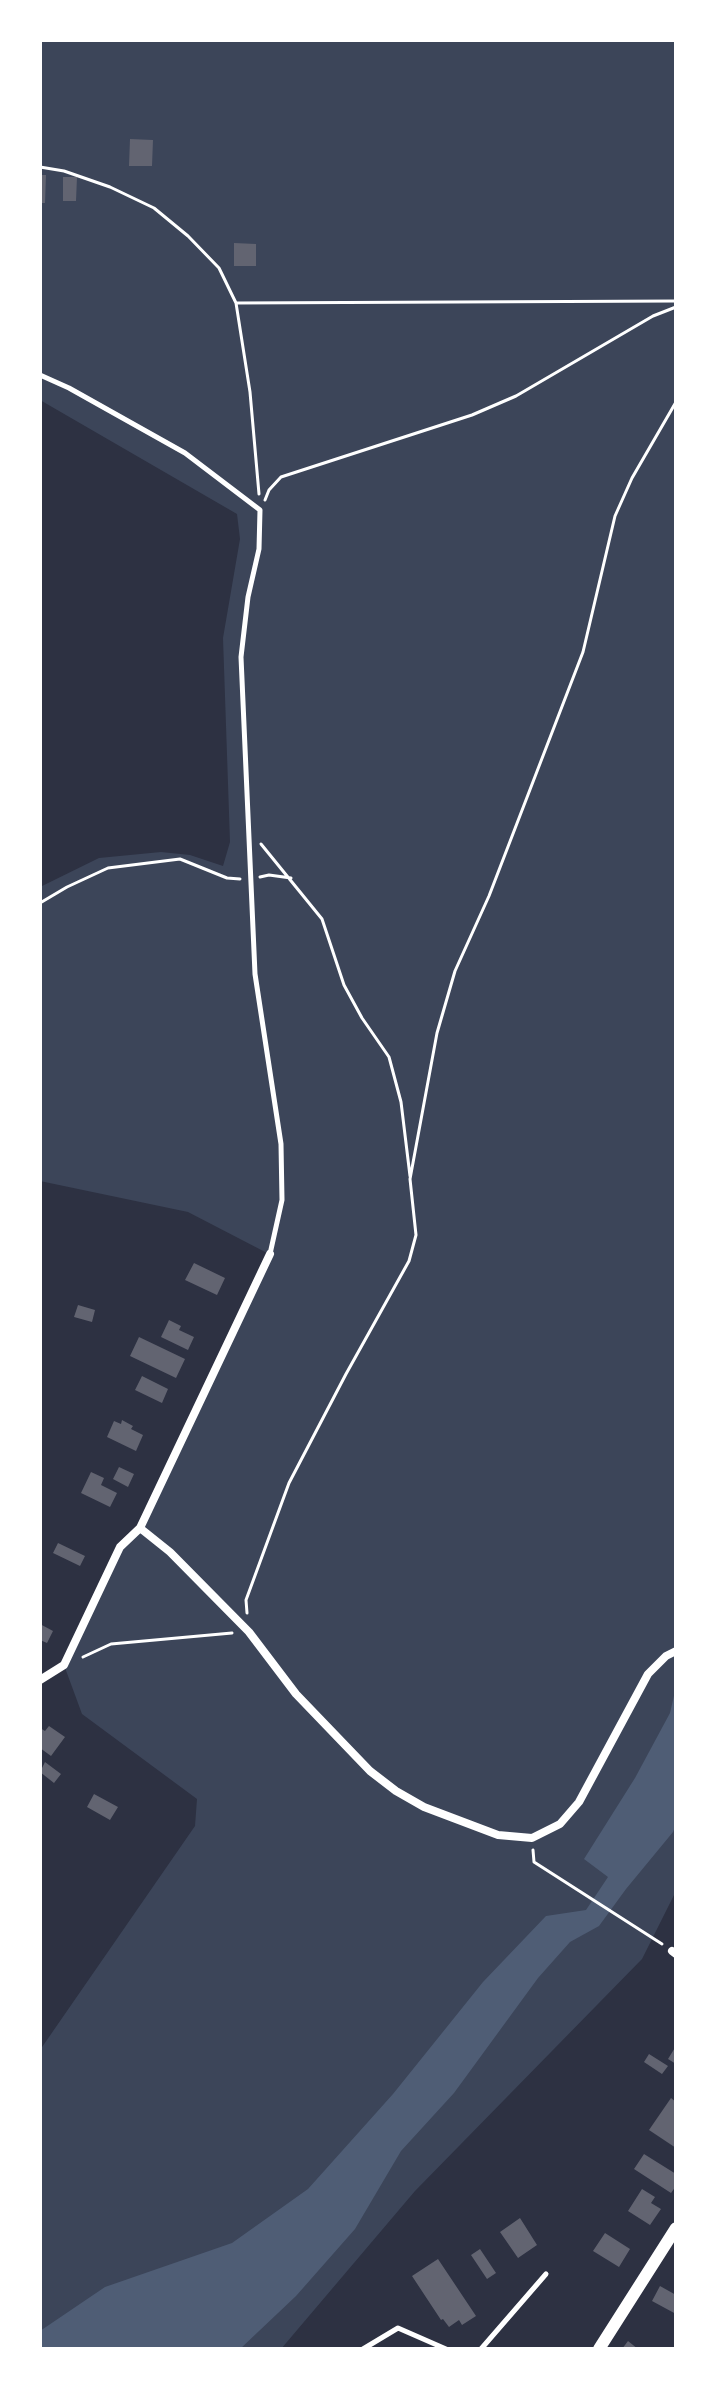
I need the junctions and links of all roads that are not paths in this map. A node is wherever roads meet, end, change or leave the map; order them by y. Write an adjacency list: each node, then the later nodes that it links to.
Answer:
1 (40, 375): 2 (lane)
2 (270, 1254): 3 (street)
3 (140, 1528): 4 (street); 5 (street)
4 (676, 1651)
5 (40, 1680)
6 (676, 2228): 11 (street)
7 (546, 2274): 10 (lane)
8 (363, 2349): 9 (lane)
9 (446, 2349)
10 (481, 2349)
11 (599, 2349)

